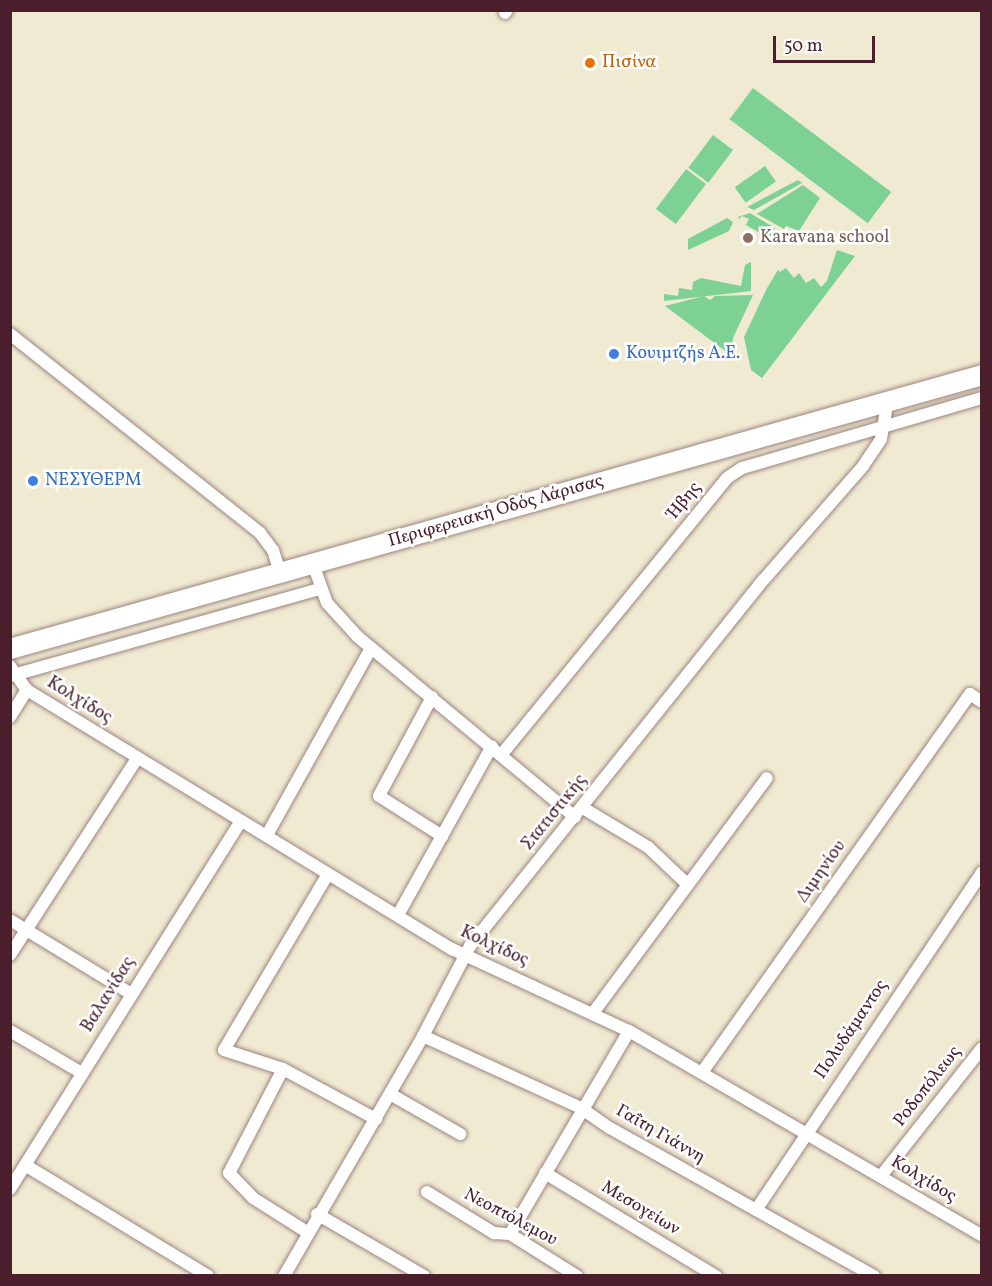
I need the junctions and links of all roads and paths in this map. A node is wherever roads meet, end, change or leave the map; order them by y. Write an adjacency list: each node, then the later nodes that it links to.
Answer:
1 (10, 334): 7 (street)
2 (981, 375): 4 (highway, Περιφερειακή Οδός Λάρισας)
3 (981, 398): 5 (street, Ήβης)
4 (888, 401): 5 (street, Στατιστικής); 6 (highway, Περιφερειακή Οδός Λάρισας)
5 (884, 429): 16 (street, Ήβης); 19 (street, Στατιστικής)
6 (313, 564): 7 (highway, Περιφερειακή Οδός Λάρισας); 8 (street)
7 (280, 573): 10 (highway, Περιφερειακή Οδός Λάρισας)
8 (320, 589): 9 (street); 11 (street)
9 (371, 648): 13 (street); 21 (street)
10 (10, 649)
11 (12, 672): 12 (street, Κολχίδος)
12 (27, 690): 15 (street); 17 (street, Κολχίδος)
13 (432, 698): 16 (street); 22 (street)
14 (981, 702): 38 (street, Διμηνίου)
15 (10, 717)
16 (497, 750): 19 (street); 22 (street, Ήβης)
17 (136, 759): 20 (street, Κολχίδος); 28 (street)
18 (767, 778): 25 (street)
19 (579, 812): 25 (street); 29 (street, Στατιστικής)
20 (240, 822): 21 (street, Κολχίδος); 31 (street, Βαλανίδας)
21 (267, 835): 23 (street, Κολχίδος)
22 (442, 836): 26 (street, Ήβης)
23 (328, 874): 26 (street, Κολχίδος); 37 (street)
24 (980, 876): 43 (street, Πολυδάμαντος)
25 (687, 884): 32 (street)
26 (398, 915): 29 (street, Κολχίδος)
27 (10, 920): 28 (street)
28 (27, 930): 30 (street); 31 (street)
29 (466, 952): 32 (street, Κολχίδος); 35 (street, Στατιστικής)
30 (10, 955)
31 (131, 994): 39 (street, Βαλανίδας)
32 (593, 1013): 34 (street, Κολχίδος)
33 (10, 1031): 39 (street)
34 (629, 1031): 38 (street, Κολχίδος); 41 (street)
35 (423, 1036): 40 (street, Στατιστικής); 41 (street, Γαΐτη Γιάννη)
36 (981, 1048): 47 (street, Ροδοπόλεως)
37 (283, 1069): 42 (street); 52 (street)
38 (703, 1071): 43 (street, Κολχίδος)
39 (82, 1073): 45 (street, Βαλανίδας)
40 (390, 1094): 42 (street, Στατιστικής); 44 (street)
41 (581, 1108): 46 (street); 50 (street, Γαΐτη Γιάννη)
42 (376, 1119): 51 (street, Στατιστικής)
43 (805, 1132): 47 (street, Κολχίδος); 50 (street, Πολυδάμαντος)
44 (460, 1134)
45 (25, 1165): 48 (street, Βαλανίδας); 55 (street)
46 (545, 1173): 53 (street); 59 (street, Μεσογείων)
47 (881, 1176): 54 (street, Κολχίδος)
48 (10, 1189)
49 (427, 1192): 53 (street, Νεοπτόλεμου)
50 (756, 1210): 60 (street, Γαΐτη Γιάννη)
51 (317, 1214): 52 (street, Στατιστικής); 57 (street)
52 (307, 1232): 56 (street, Στατιστικής)
53 (510, 1234): 58 (street, Νεοπτόλεμου)
54 (981, 1236)
55 (208, 1275)
56 (284, 1275)
57 (424, 1275)
58 (577, 1275)
59 (716, 1275)
60 (874, 1275)

